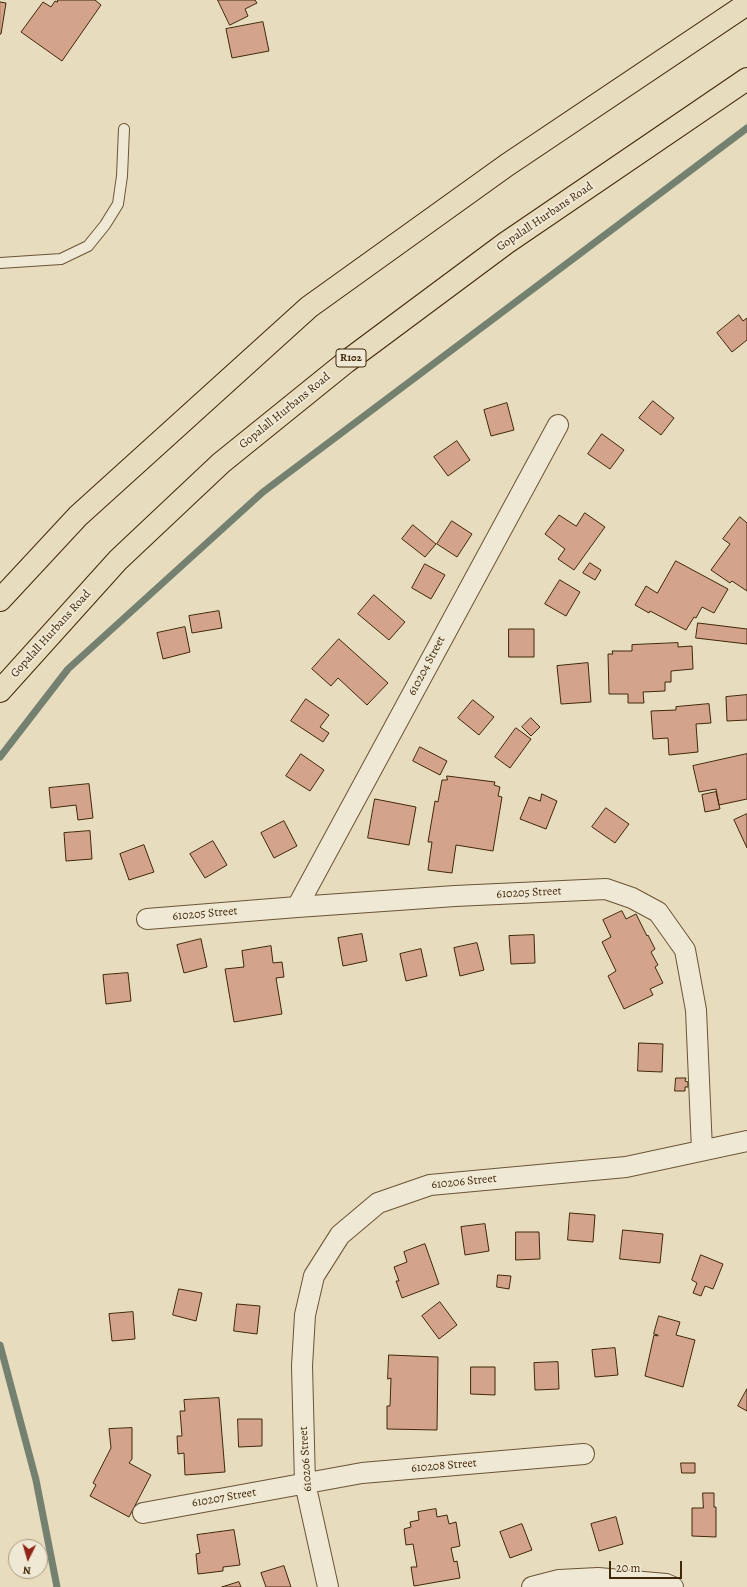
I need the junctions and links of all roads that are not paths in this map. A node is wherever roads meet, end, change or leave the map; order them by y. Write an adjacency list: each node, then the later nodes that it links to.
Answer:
1 (747, 4): 6 (main road)
2 (747, 79): 7 (main road, Gopalall Hurbans Road / R102)
3 (124, 129): 4 (lane)
4 (0, 263)
5 (558, 425): 8 (street, 610204 Street)
6 (0, 600)
7 (0, 691)
8 (297, 907): 9 (street, 610205 Street); 11 (street, 610205 Street)
9 (147, 919)
10 (747, 1141): 11 (street, 610206 Street)
11 (702, 1150): 13 (street, 610206 Street)
12 (584, 1454): 13 (street, 610208 Street)
13 (305, 1483): 14 (street, 610207 Street); 15 (street, 610206 Street)
14 (143, 1512)
15 (328, 1587)
16 (532, 1587): 17 (street)
17 (673, 1587)

